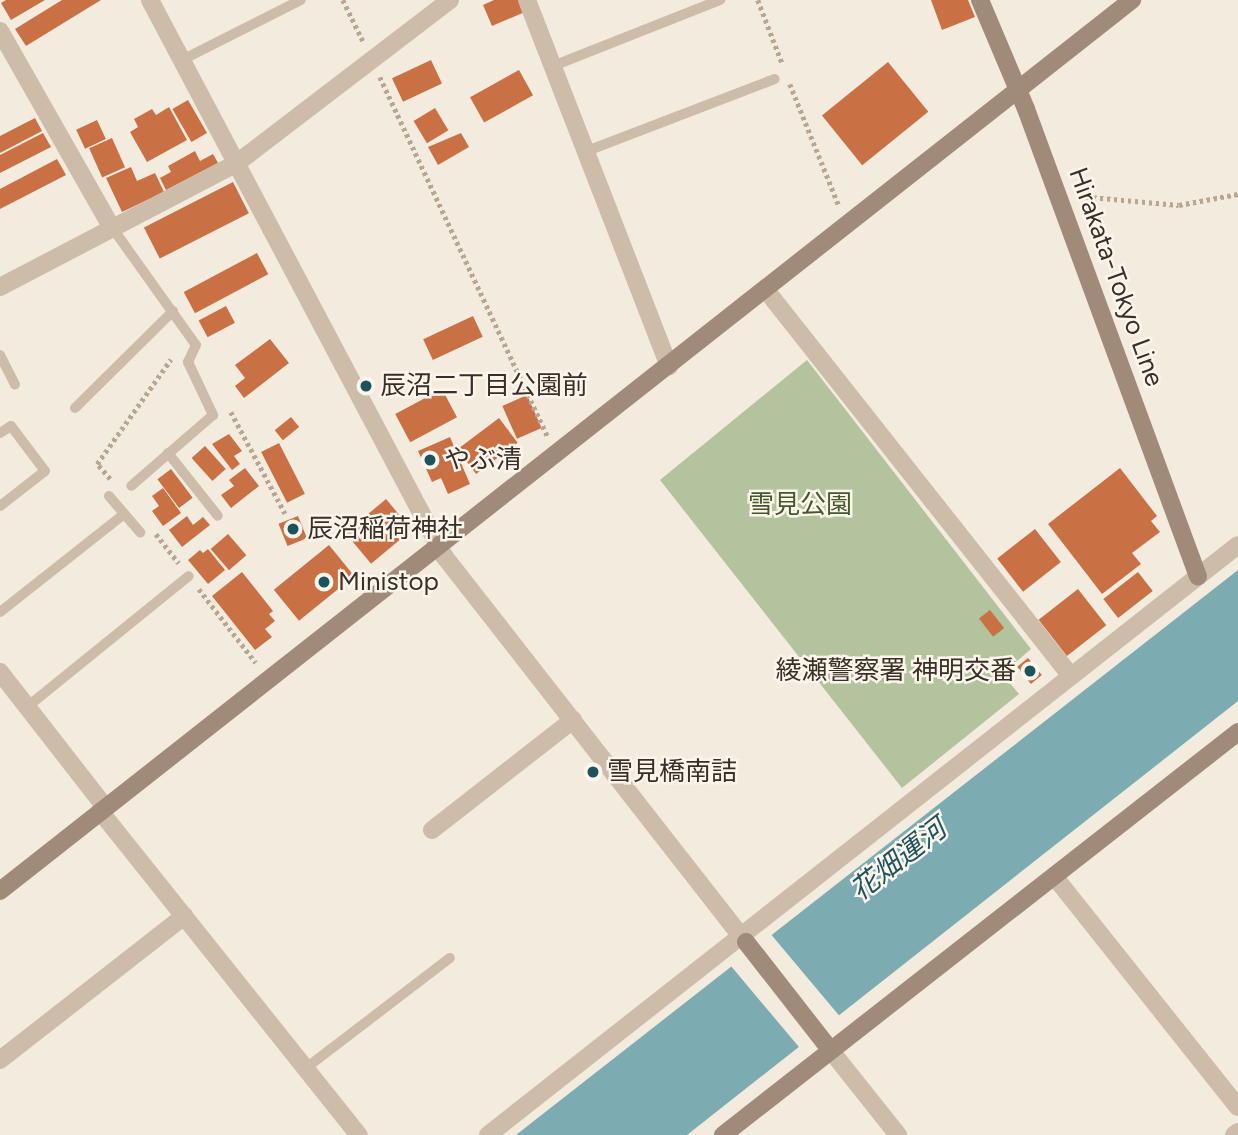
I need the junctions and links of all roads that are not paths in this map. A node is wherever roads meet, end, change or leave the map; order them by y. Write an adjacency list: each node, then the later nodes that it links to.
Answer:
1 (150, 0): 9 (street)
2 (301, 0): 9 (lane)
3 (450, 0): 14 (street)
4 (527, 0): 10 (street)
5 (720, 0): 10 (lane)
6 (980, 0): 12 (street, Hirakata-Tokyo Line)
7 (1132, 0): 12 (street)
8 (0, 31): 15 (street)
9 (182, 60): 14 (street)
10 (553, 66): 13 (street)
11 (775, 79): 13 (lane)
12 (1018, 89): 17 (street); 34 (street, Hirakata-Tokyo Line)
13 (587, 151): 20 (street)
14 (237, 163): 15 (street); 32 (street)
15 (111, 226): 16 (street); 18 (lane)
16 (0, 287)
17 (766, 290): 20 (street); 37 (street)
18 (173, 311): 22 (lane); 24 (lane)
19 (0, 355): 21 (lane)
20 (669, 366): 32 (street)
21 (15, 384)
22 (75, 408)
23 (0, 433): 27 (lane)
24 (168, 453): 25 (lane); 29 (lane)
25 (131, 486)
26 (109, 496): 28 (lane)
27 (0, 506)
28 (124, 514): 30 (lane); 35 (lane)
29 (218, 516)
30 (140, 532)
31 (1238, 545): 34 (street)
32 (438, 546): 39 (street); 41 (street)
33 (189, 576): 38 (lane)
34 (1198, 576): 37 (street)
35 (0, 612)
36 (0, 672): 38 (street)
37 (1070, 675): 46 (street)
38 (27, 707): 41 (street)
39 (573, 720): 42 (street); 46 (street)
40 (1238, 732): 43 (street)
41 (103, 809): 44 (street); 45 (street)
42 (432, 830)
43 (1054, 876): 48 (street); 51 (street)
44 (0, 891)
45 (184, 916): 49 (street); 50 (street)
46 (743, 939): 48 (street); 54 (street)
47 (450, 958): 50 (lane)
48 (827, 1046): 55 (street); 56 (street)
49 (0, 1060)
50 (306, 1068): 53 (street)
51 (1238, 1107)
52 (1238, 1132): 57 (street)
53 (359, 1135)
54 (488, 1135)
55 (723, 1135)
56 (898, 1135)
57 (1234, 1135)

